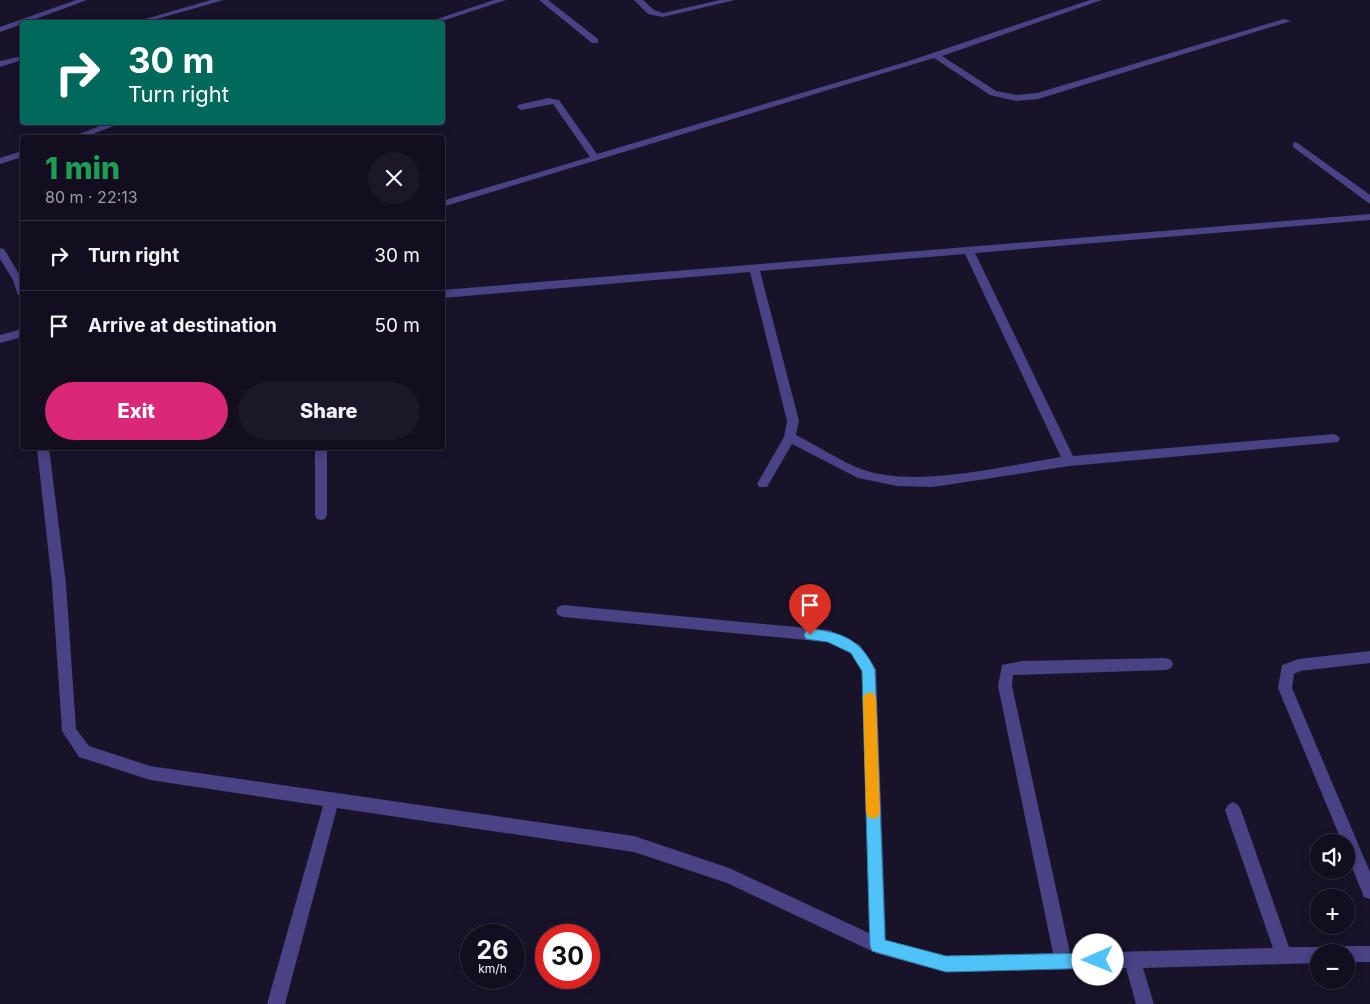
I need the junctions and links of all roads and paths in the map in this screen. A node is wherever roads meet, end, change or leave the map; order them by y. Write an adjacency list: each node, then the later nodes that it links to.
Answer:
1 (83, 0): 8 (street)
2 (220, 0): 9 (street)
3 (502, 0): 10 (street)
4 (543, 0): 14 (street)
5 (638, 0): 6 (street)
6 (731, 0)
7 (1098, 0): 15 (street)
8 (28, 20)
9 (146, 20)
10 (438, 20)
11 (1287, 21): 15 (street)
12 (20, 23): 13 (street)
13 (0, 30)
14 (595, 41)
15 (935, 55): 23 (street)
16 (20, 59): 17 (street)
17 (0, 64)
18 (521, 107): 23 (street)
19 (111, 125): 20 (street)
20 (82, 135)
21 (1296, 145): 25 (street)
22 (20, 155): 24 (street)
23 (594, 158): 26 (street)
24 (0, 161)
25 (1370, 201)
26 (445, 203)
27 (1370, 217): 28 (street)
28 (968, 250): 30 (street); 39 (street)
29 (0, 251): 31 (street)
30 (754, 268): 32 (street); 35 (street)
31 (20, 286)
32 (445, 294)
33 (20, 334): 34 (street)
34 (0, 339)
35 (790, 437): 39 (street); 40 (street)
36 (1334, 439): 39 (street)
37 (43, 450): 45 (street)
38 (321, 450): 41 (street)
39 (1070, 461)
40 (764, 484)
41 (321, 516)
42 (563, 611): 48 (street)
43 (1370, 657): 47 (street)
44 (1166, 664): 54 (street)
45 (332, 800): 48 (street); 55 (street)
46 (1233, 810): 52 (street)
47 (1370, 891)
48 (878, 946): 54 (street)
49 (1355, 954): 50 (street)
50 (1370, 954)
51 (1310, 955): 52 (street)
52 (1284, 956): 53 (street)
53 (1132, 960): 54 (street); 56 (street)
54 (1063, 961)
55 (276, 1004)
56 (1145, 1004)

